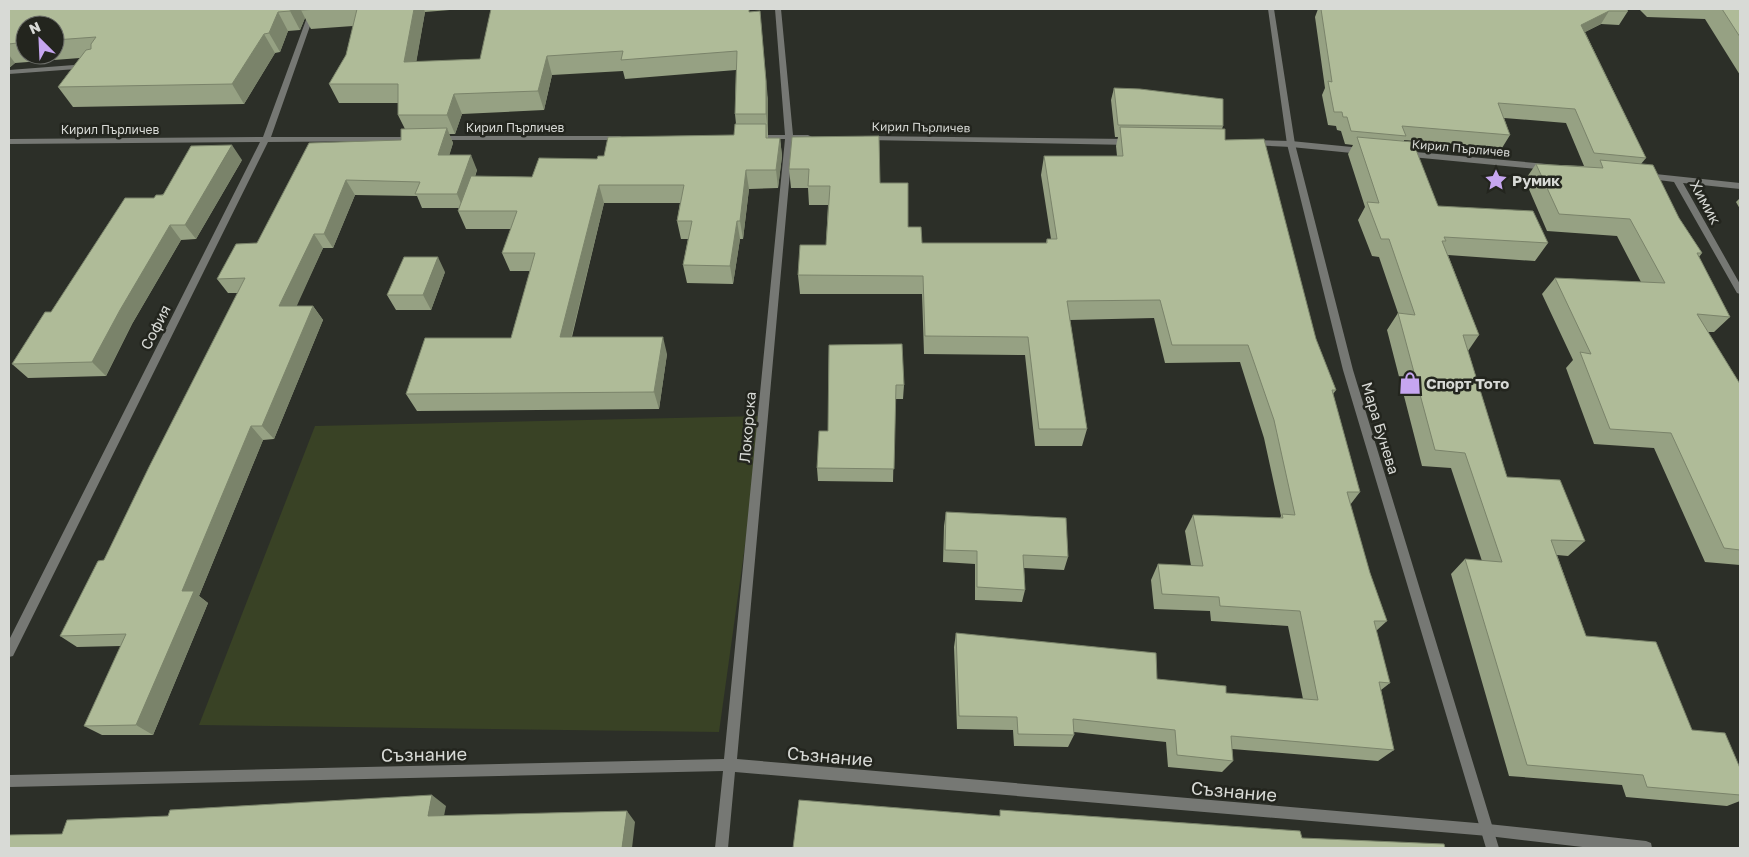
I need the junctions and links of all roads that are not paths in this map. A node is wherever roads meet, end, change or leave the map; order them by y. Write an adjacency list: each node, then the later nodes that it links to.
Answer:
1 (313, 9): 11 (street, София)
2 (778, 9): 7 (street, Локорска)
3 (1271, 9): 15 (street, Мара Бунева)
4 (100, 65): 5 (street)
5 (9, 72)
6 (750, 137): 7 (street)
7 (789, 137): 8 (street); 24 (street, Локорска)
8 (818, 137)
9 (631, 138): 11 (street, Кирил Пърличев)
10 (857, 138): 13 (street, Кирил Пърличев)
11 (266, 139): 12 (street, Кирил Пърличев); 23 (street, София)
12 (9, 141)
13 (1142, 142)
14 (1242, 143): 15 (street)
15 (1291, 144): 16 (street); 26 (street, Мара Бунева)
16 (1370, 151)
17 (1390, 153): 18 (street, Кирил Пърличев)
18 (1558, 168)
19 (1638, 176): 20 (street)
20 (1677, 179): 21 (street); 22 (street, Химик)
21 (1740, 186)
22 (1740, 291)
23 (9, 652)
24 (731, 765): 25 (street, Съзнание); 26 (street, Съзнание); 27 (street, Локорска)
25 (9, 781)
26 (1488, 830): 28 (street, Мара Бунева); 29 (street, Съзнание)
27 (722, 848)
28 (1493, 848)
29 (1646, 848)

